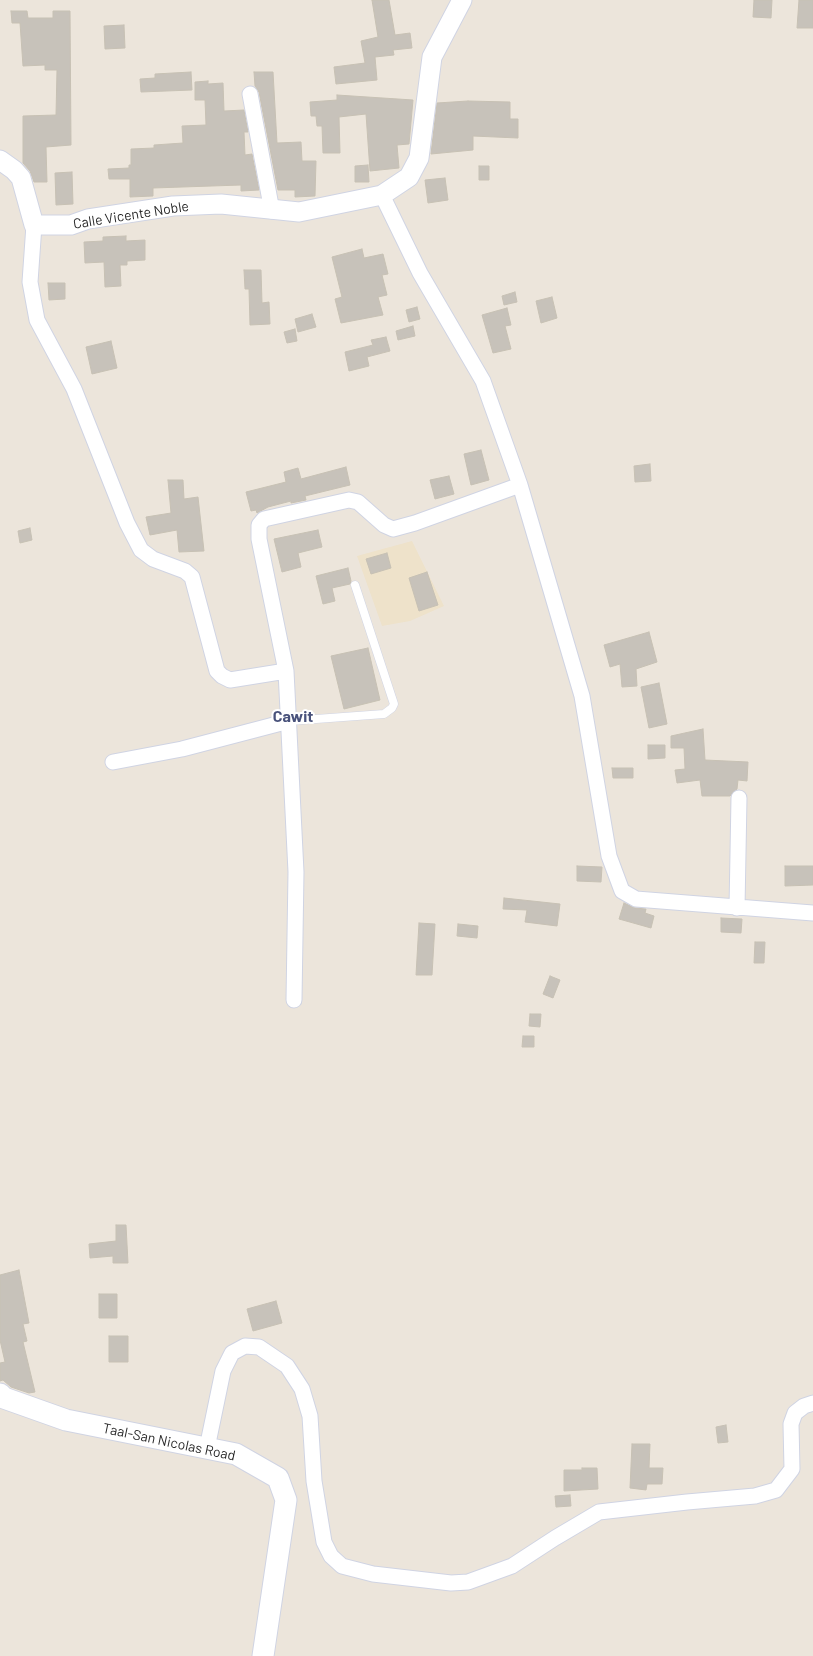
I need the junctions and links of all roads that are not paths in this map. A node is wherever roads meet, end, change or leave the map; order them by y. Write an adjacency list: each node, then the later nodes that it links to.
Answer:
1 (462, 0): 4 (street, Calle Vicente Noble)
2 (250, 94): 5 (street)
3 (0, 160): 6 (street)
4 (382, 195): 5 (street, Calle Vicente Noble); 7 (street)
5 (272, 211): 6 (street, Calle Vicente Noble)
6 (34, 225): 9 (street)
7 (520, 485): 9 (street); 13 (street)
8 (355, 585): 10 (lane)
9 (286, 672): 10 (street)
10 (288, 721): 11 (street); 15 (street)
11 (113, 762)
12 (739, 798): 13 (street)
13 (737, 908): 14 (street)
14 (813, 913)
15 (294, 1000)
16 (0, 1394): 18 (main road, Taal-San Nicolas Road)
17 (813, 1403): 18 (street)
18 (207, 1448): 19 (main road, Taal-San Nicolas Road)
19 (263, 1656)

